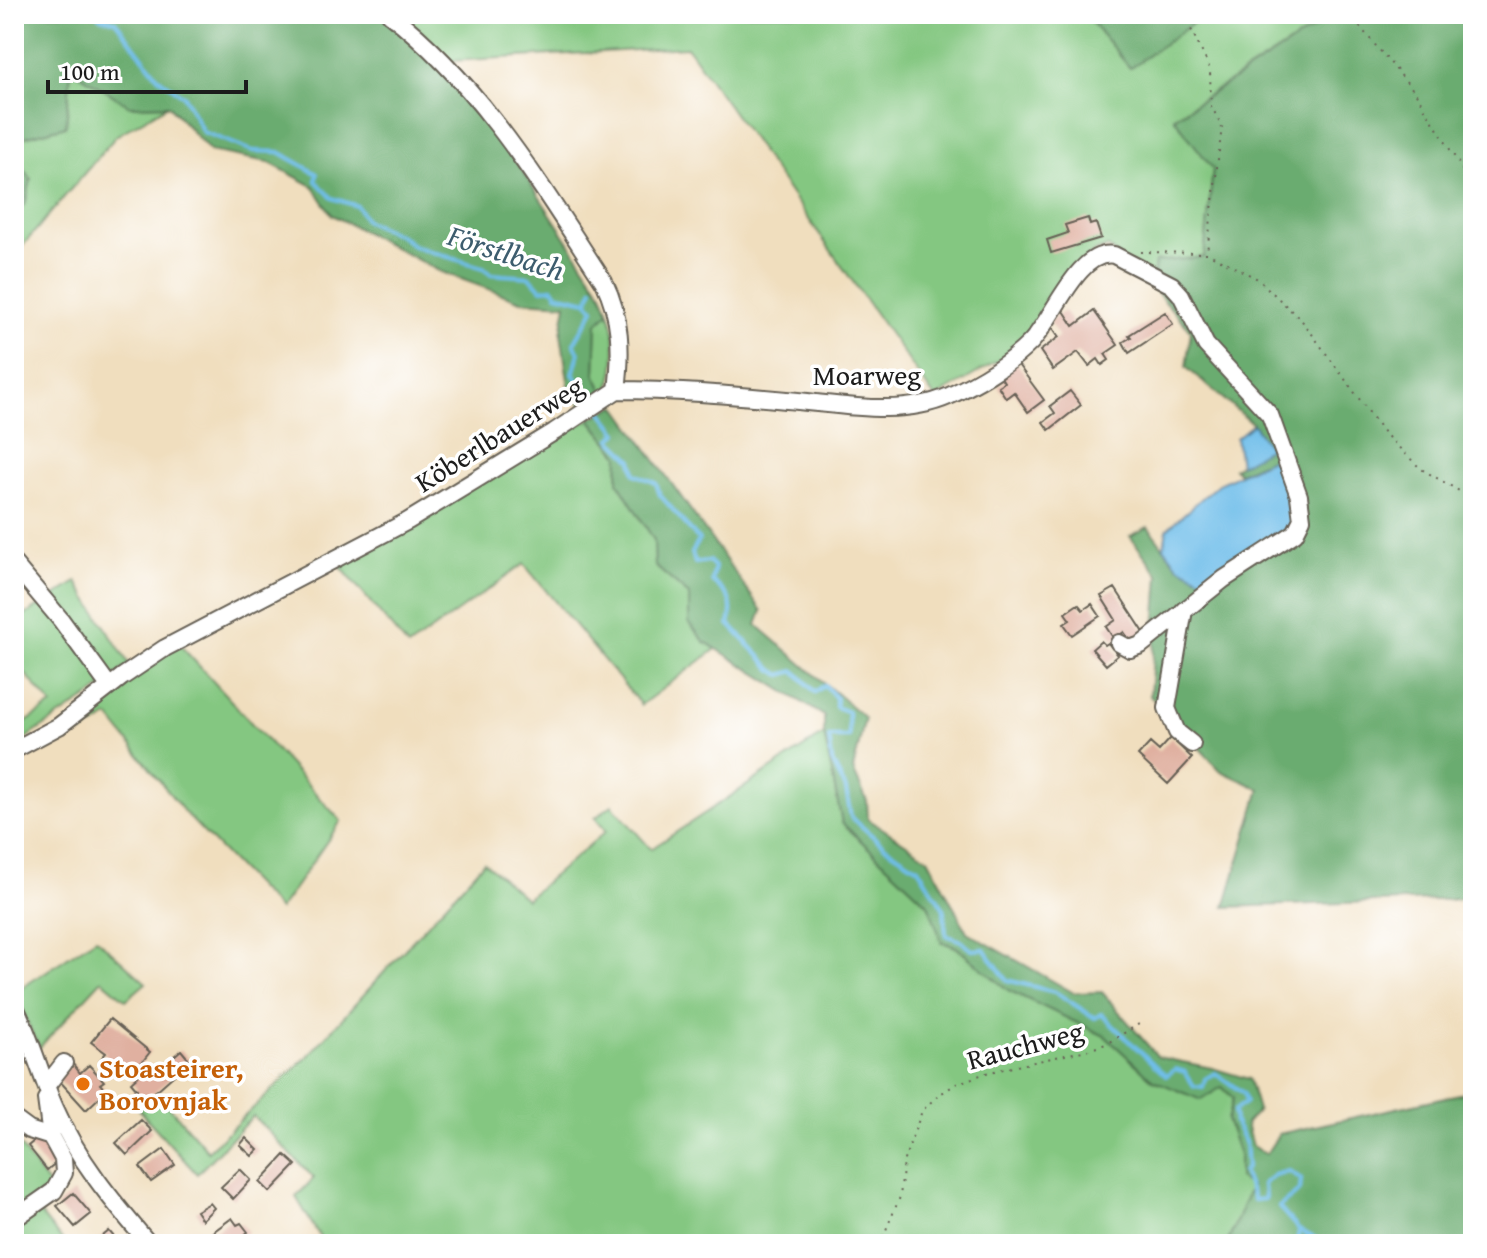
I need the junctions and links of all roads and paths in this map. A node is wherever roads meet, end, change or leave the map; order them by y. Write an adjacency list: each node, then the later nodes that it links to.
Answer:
1 (390, 14): 7 (street, Köberlbauerweg)
2 (1190, 14): 6 (path)
3 (1349, 14): 4 (path)
4 (1473, 187)
5 (1132, 252): 6 (path)
6 (1207, 253): 8 (path)
7 (617, 390): 10 (street, Moarweg); 12 (street, Köberlbauerweg)
8 (1473, 499)
9 (14, 564): 12 (street)
10 (1184, 610): 11 (street); 13 (street)
11 (1119, 643)
12 (109, 686): 14 (street, Köberlbauerweg)
13 (1192, 744)
14 (14, 750)
15 (14, 1005): 18 (street)
16 (1139, 1024): 25 (path, Rauchweg)
17 (64, 1063): 18 (street)
18 (44, 1079): 20 (street); 22 (street)
19 (14, 1119): 20 (street)
20 (51, 1137): 21 (street)
21 (63, 1159): 22 (street); 23 (street)
22 (96, 1181): 24 (street)
23 (14, 1219)
24 (149, 1244)
25 (880, 1244)

